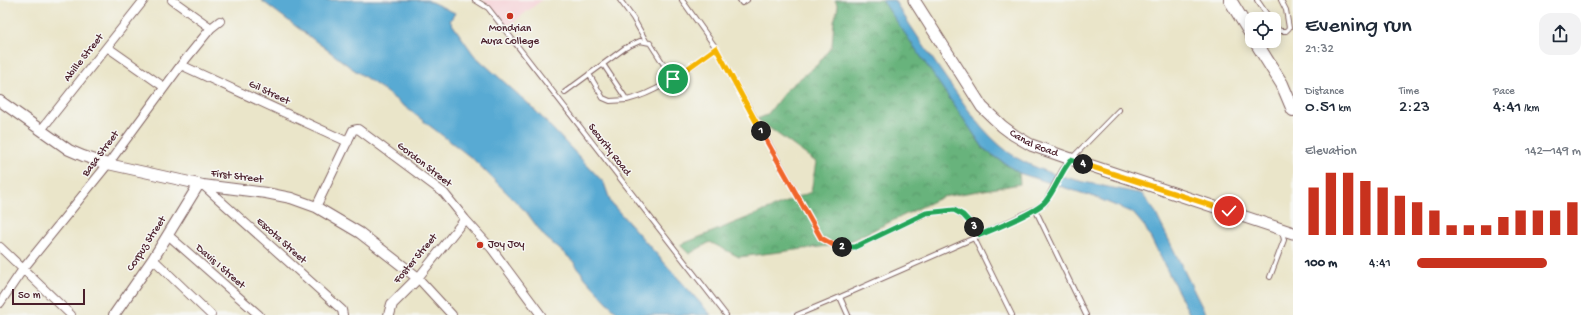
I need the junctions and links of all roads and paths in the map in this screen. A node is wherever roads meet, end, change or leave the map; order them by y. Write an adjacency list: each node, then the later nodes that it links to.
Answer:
1 (144, 0): 18 (street, Abille Street)
2 (172, 0): 15 (street)
3 (475, 0): 58 (lane, Security Road)
4 (620, 0): 17 (lane)
5 (682, 0): 19 (lane)
6 (740, 0): 7 (lane)
7 (747, 0)
8 (914, 0): 33 (main road, Canal Road)
9 (1230, 0): 14 (main road)
10 (1258, 0): 12 (lane)
11 (1281, 0): 16 (lane)
12 (1266, 12)
13 (220, 21): 15 (street, Basa Street)
14 (1245, 25)
15 (211, 28): 21 (street, Basa Street)
16 (1281, 31)
17 (646, 41): 22 (lane); 24 (lane)
18 (107, 47): 25 (street); 31 (street, Abille Street)
19 (716, 48): 24 (lane); 41 (lane)
20 (1259, 48): 30 (main road)
21 (181, 64): 25 (street, Basa Street); 32 (street, Gil Street)
22 (603, 64): 23 (lane); 27 (lane)
23 (589, 74): 26 (lane); 27 (lane)
24 (673, 79): 27 (lane)
25 (164, 87): 34 (street, Basa Street)
26 (565, 92)
27 (627, 100)
28 (0, 101): 31 (street, First Street)
29 (1119, 110): 33 (lane)
30 (1293, 110)
31 (41, 130): 34 (street, First Street)
32 (348, 142): 36 (street, Gordon Street); 38 (street, Gordon Street)
33 (1071, 160): 37 (lane); 39 (main road, Canal Road)
34 (108, 164): 35 (street, First Street); 45 (street, Basa Street)
35 (201, 185): 36 (street, First Street); 40 (street, Corpuz Street); 54 (street, Escota Street)
36 (316, 206): 47 (street, First Street)
37 (1035, 209): 41 (lane); 62 (lane)
38 (465, 219): 47 (street, Foster Street); 57 (street, Gordon Street)
39 (1289, 231): 46 (lane)
40 (168, 235): 44 (street, Corpuz Street); 53 (street, Davis I Street)
41 (980, 235): 42 (lane)
42 (974, 238): 48 (lane); 61 (lane)
43 (0, 247): 45 (street)
44 (153, 259): 51 (street, Corpuz Street); 52 (street)
45 (23, 269): 49 (street, Basa Street); 50 (street)
46 (1270, 277)
47 (418, 278): 55 (street, Foster Street); 56 (street, First Street)
48 (840, 296): 59 (lane); 60 (lane)
49 (0, 302)
50 (71, 315)
51 (114, 315)
52 (211, 315)
53 (259, 315)
54 (343, 315)
55 (389, 315)
56 (452, 315)
57 (541, 315)
58 (726, 315)
59 (797, 315)
60 (848, 315)
61 (1012, 315)
62 (1086, 315)

